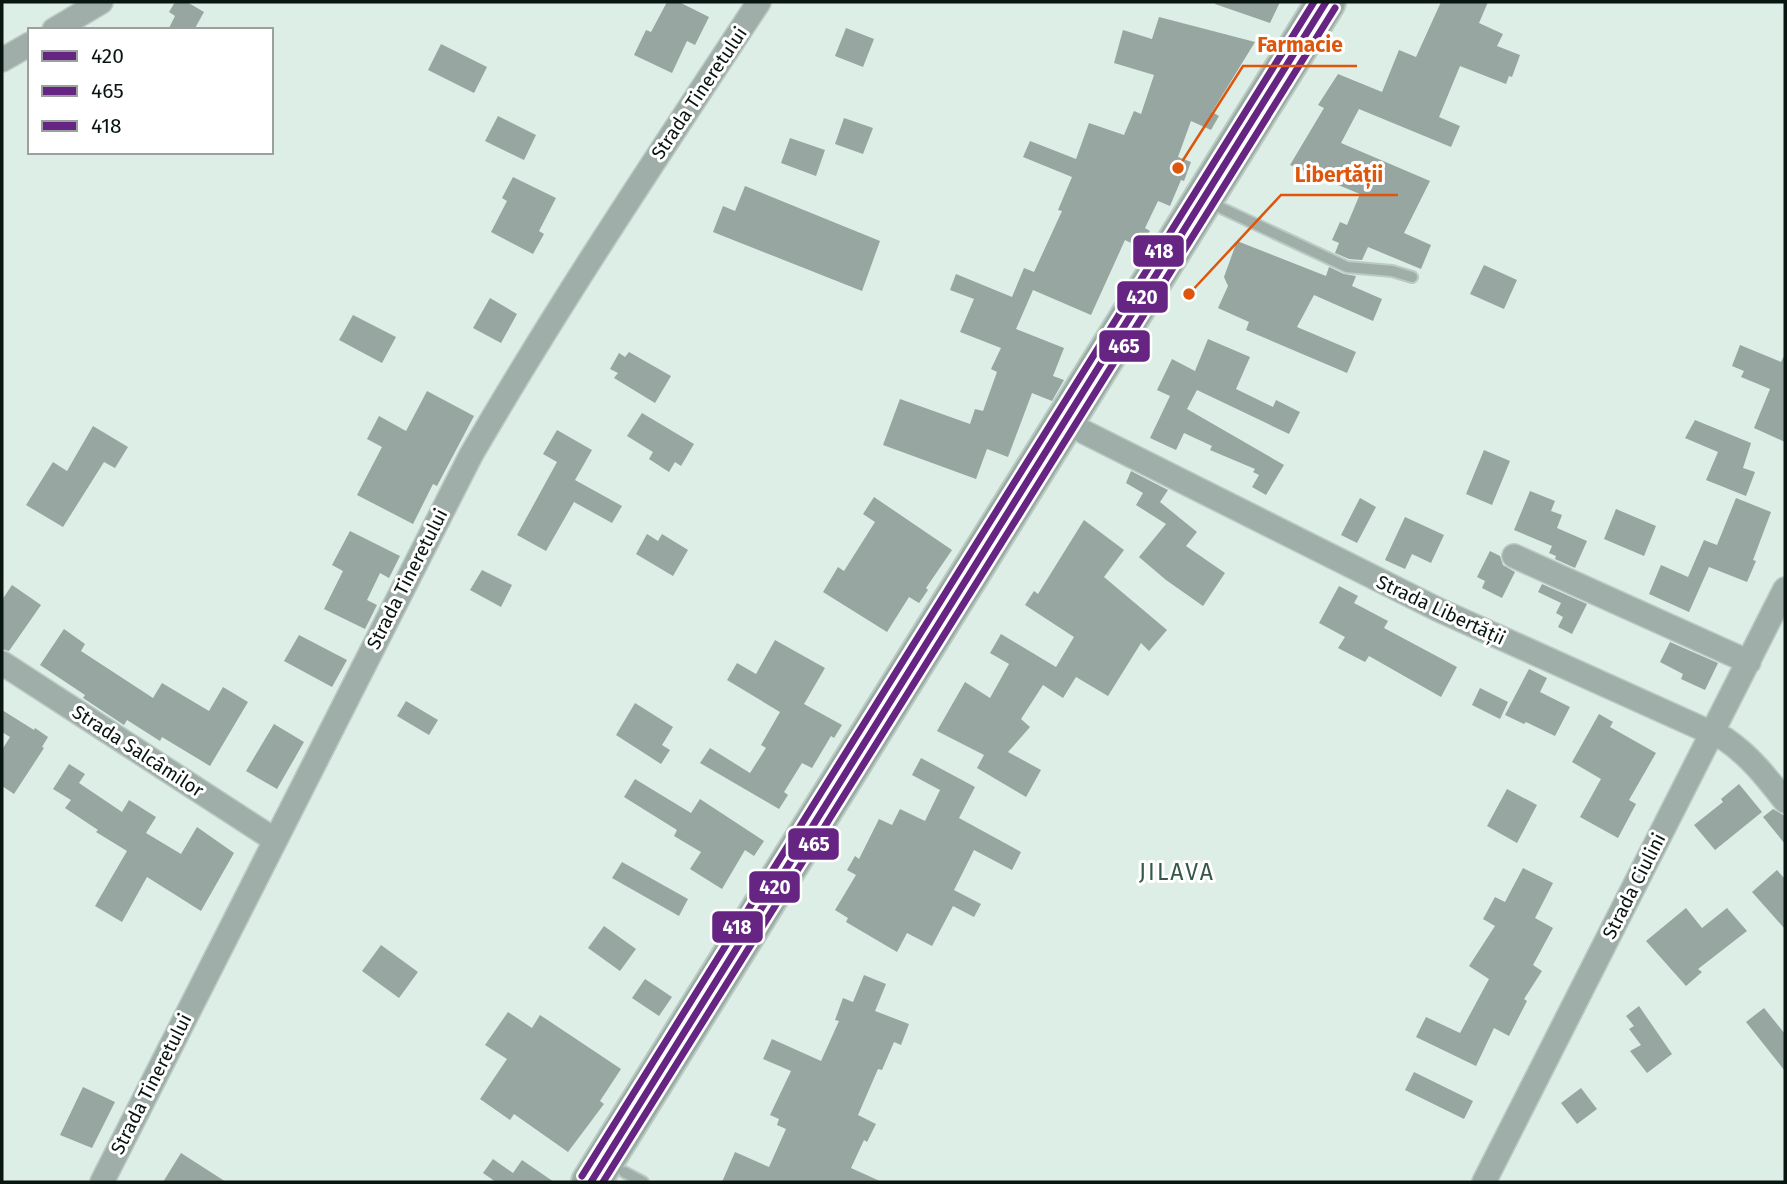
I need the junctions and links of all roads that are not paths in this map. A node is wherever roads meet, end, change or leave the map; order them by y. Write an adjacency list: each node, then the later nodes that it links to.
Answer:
1 (101, 2): 5 (street)
2 (760, 2): 17 (street, Strada Tineretului)
3 (1326, 2): 18 (highway)
4 (1349, 2): 8 (highway)
5 (57, 28)
6 (28, 45): 7 (street)
7 (2, 60)
8 (1221, 208): 9 (lane); 10 (highway)
9 (1412, 277)
10 (1084, 432): 15 (street, Strada Libertății); 18 (highway)
11 (1514, 556): 13 (street)
12 (1785, 589): 13 (street, Strada Ciulini)
13 (1749, 662): 15 (street, Strada Ciulini)
14 (2, 663): 17 (street, Strada Salcâmilor)
15 (1712, 732): 16 (street, Strada Libertății); 20 (street, Strada Ciulini)
16 (1785, 801)
17 (275, 840): 19 (street, Strada Tineretului)
18 (619, 1180)
19 (102, 1182)
20 (1484, 1182)

